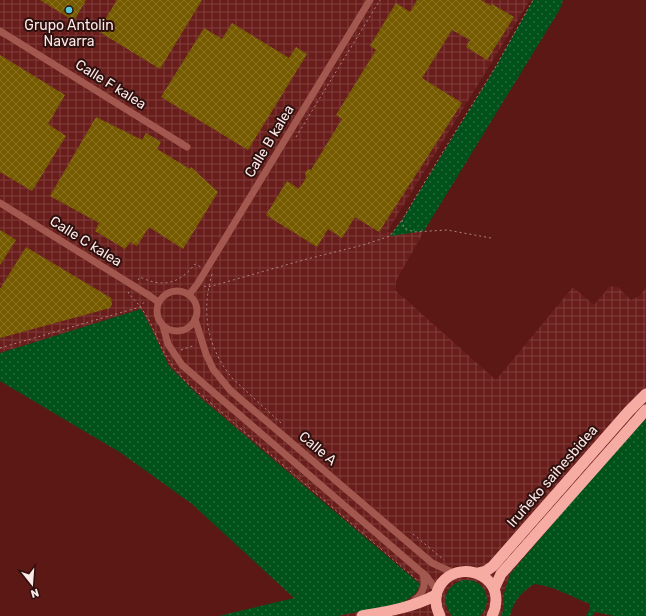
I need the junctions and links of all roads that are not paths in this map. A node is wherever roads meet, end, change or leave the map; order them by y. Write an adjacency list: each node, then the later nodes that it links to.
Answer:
1 (370, 0): 5 (street, Calle B kalea)
2 (0, 31): 3 (street, Calle F kalea)
3 (187, 147)
4 (0, 203): 6 (street, Calle C kalea)
5 (189, 295): 6 (street); 7 (street)
6 (158, 302): 8 (street)
7 (196, 319): 8 (street); 12 (street, Calle A)
8 (163, 326): 11 (street, Calle A)
9 (646, 394): 13 (highway, Iruñeko saihesbidea)
10 (646, 410): 14 (highway, Iruñeko saihesbidea)
11 (423, 573): 15 (street, Calle A); 16 (street)
12 (454, 573): 13 (highway); 15 (highway)
13 (478, 573): 14 (highway)
14 (494, 589): 19 (highway)
15 (437, 593): 16 (highway); 18 (highway)
16 (407, 607): 17 (highway)
17 (362, 616)
18 (440, 616)
19 (492, 616)

